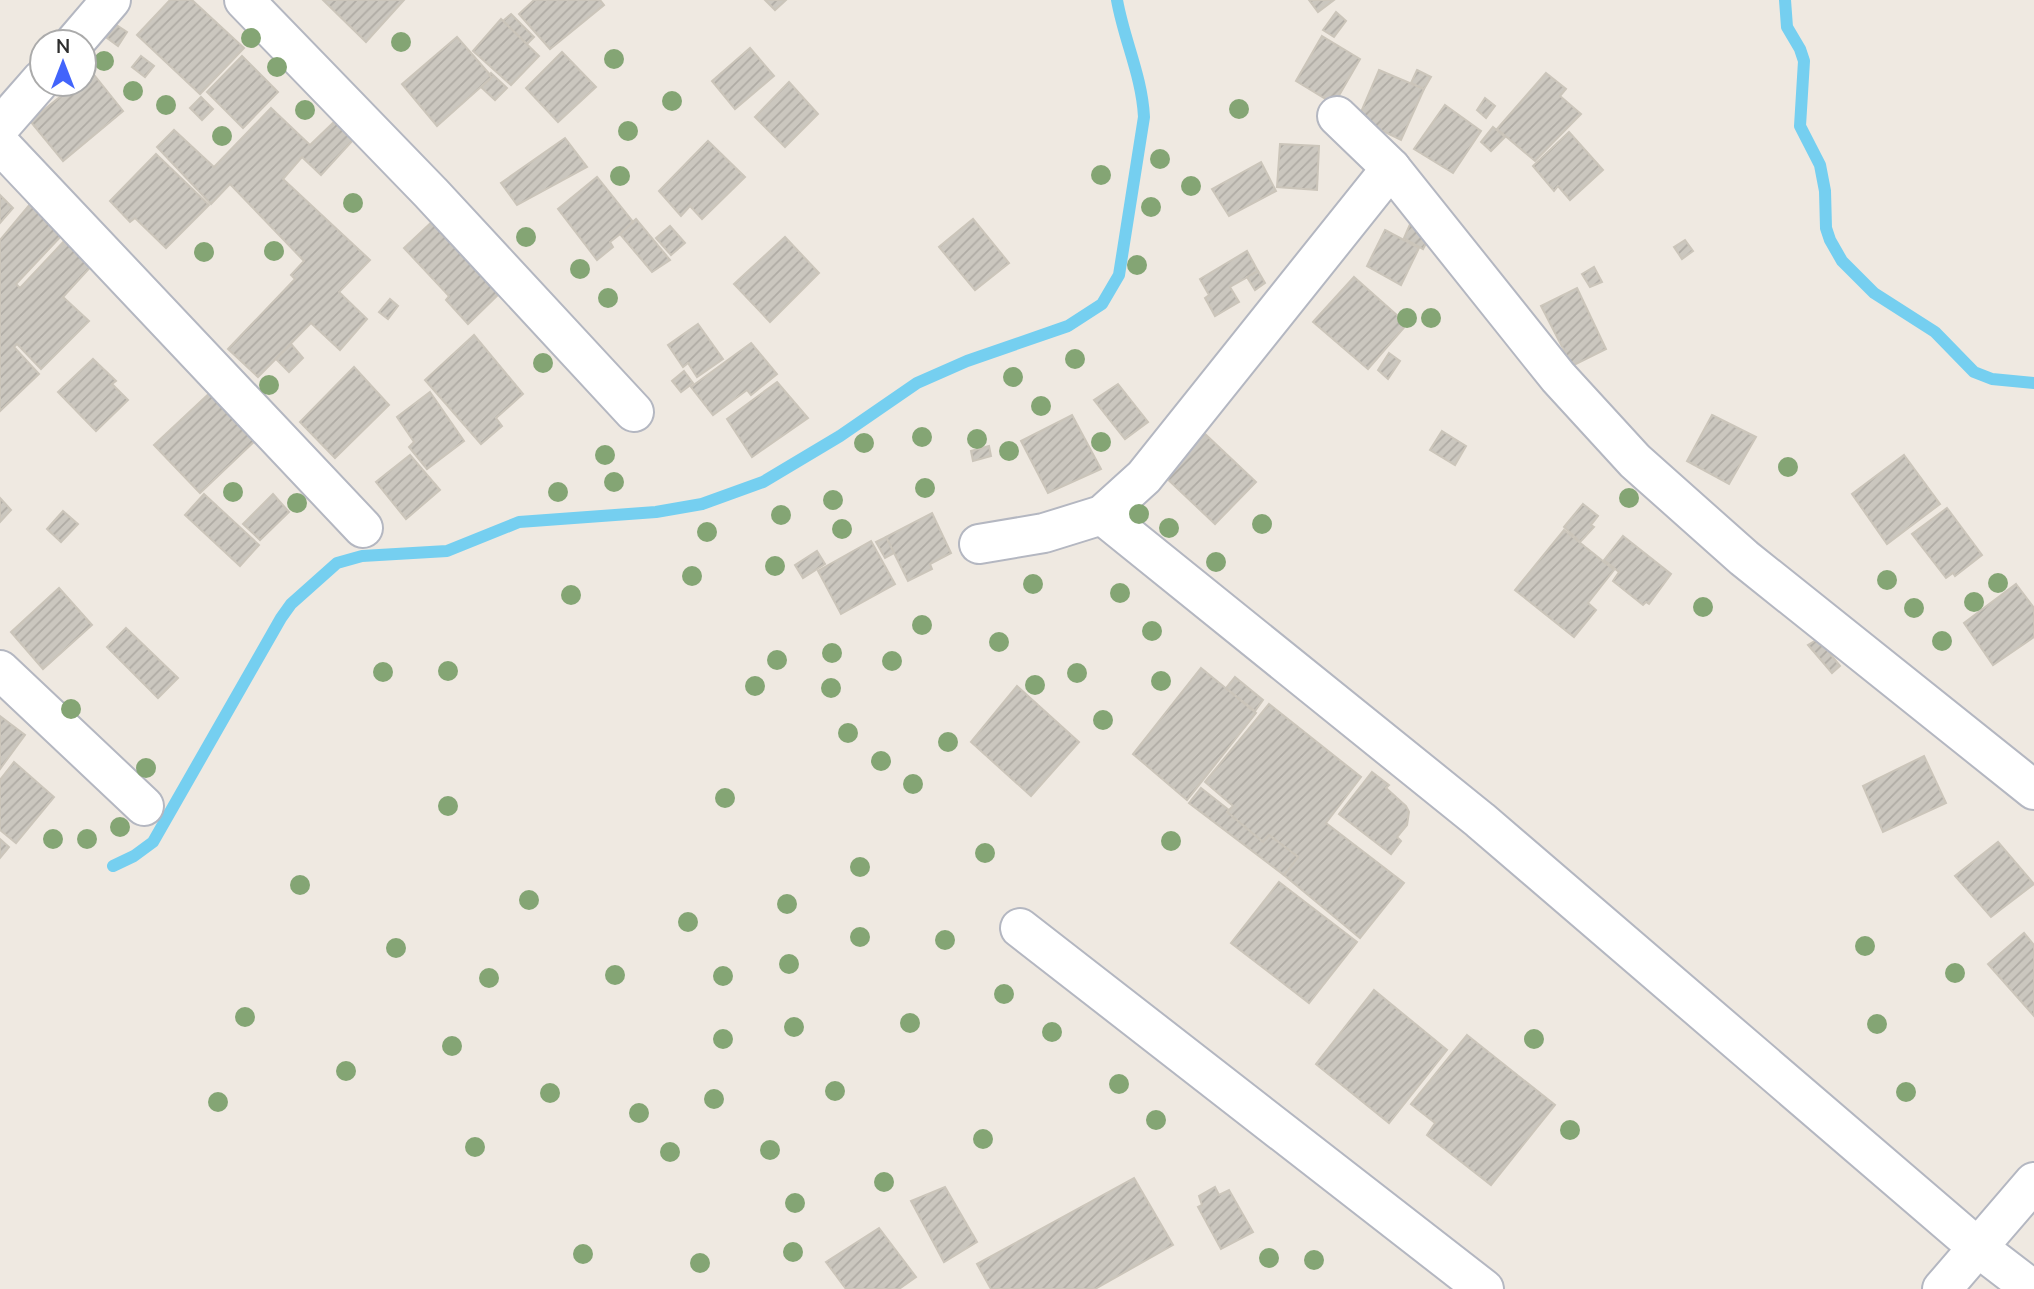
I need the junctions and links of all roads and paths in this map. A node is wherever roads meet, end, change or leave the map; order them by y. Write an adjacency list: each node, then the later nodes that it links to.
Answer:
1 (111, 0): 3 (street)
2 (244, 0): 9 (street)
3 (87, 28)
4 (28, 95): 6 (street)
5 (1337, 116): 8 (street)
6 (0, 127)
7 (0, 145): 11 (street)
8 (1391, 168): 10 (street); 14 (street)
9 (634, 412)
10 (1102, 515): 12 (street); 18 (street)
11 (363, 528)
12 (979, 544)
13 (0, 670): 15 (street)
14 (2034, 790)
15 (144, 806)
16 (1020, 928): 19 (street)
17 (2034, 1182): 18 (street)
18 (1976, 1246): 20 (street); 21 (street)
19 (1484, 1289)
20 (1941, 1289)
21 (2032, 1289)

